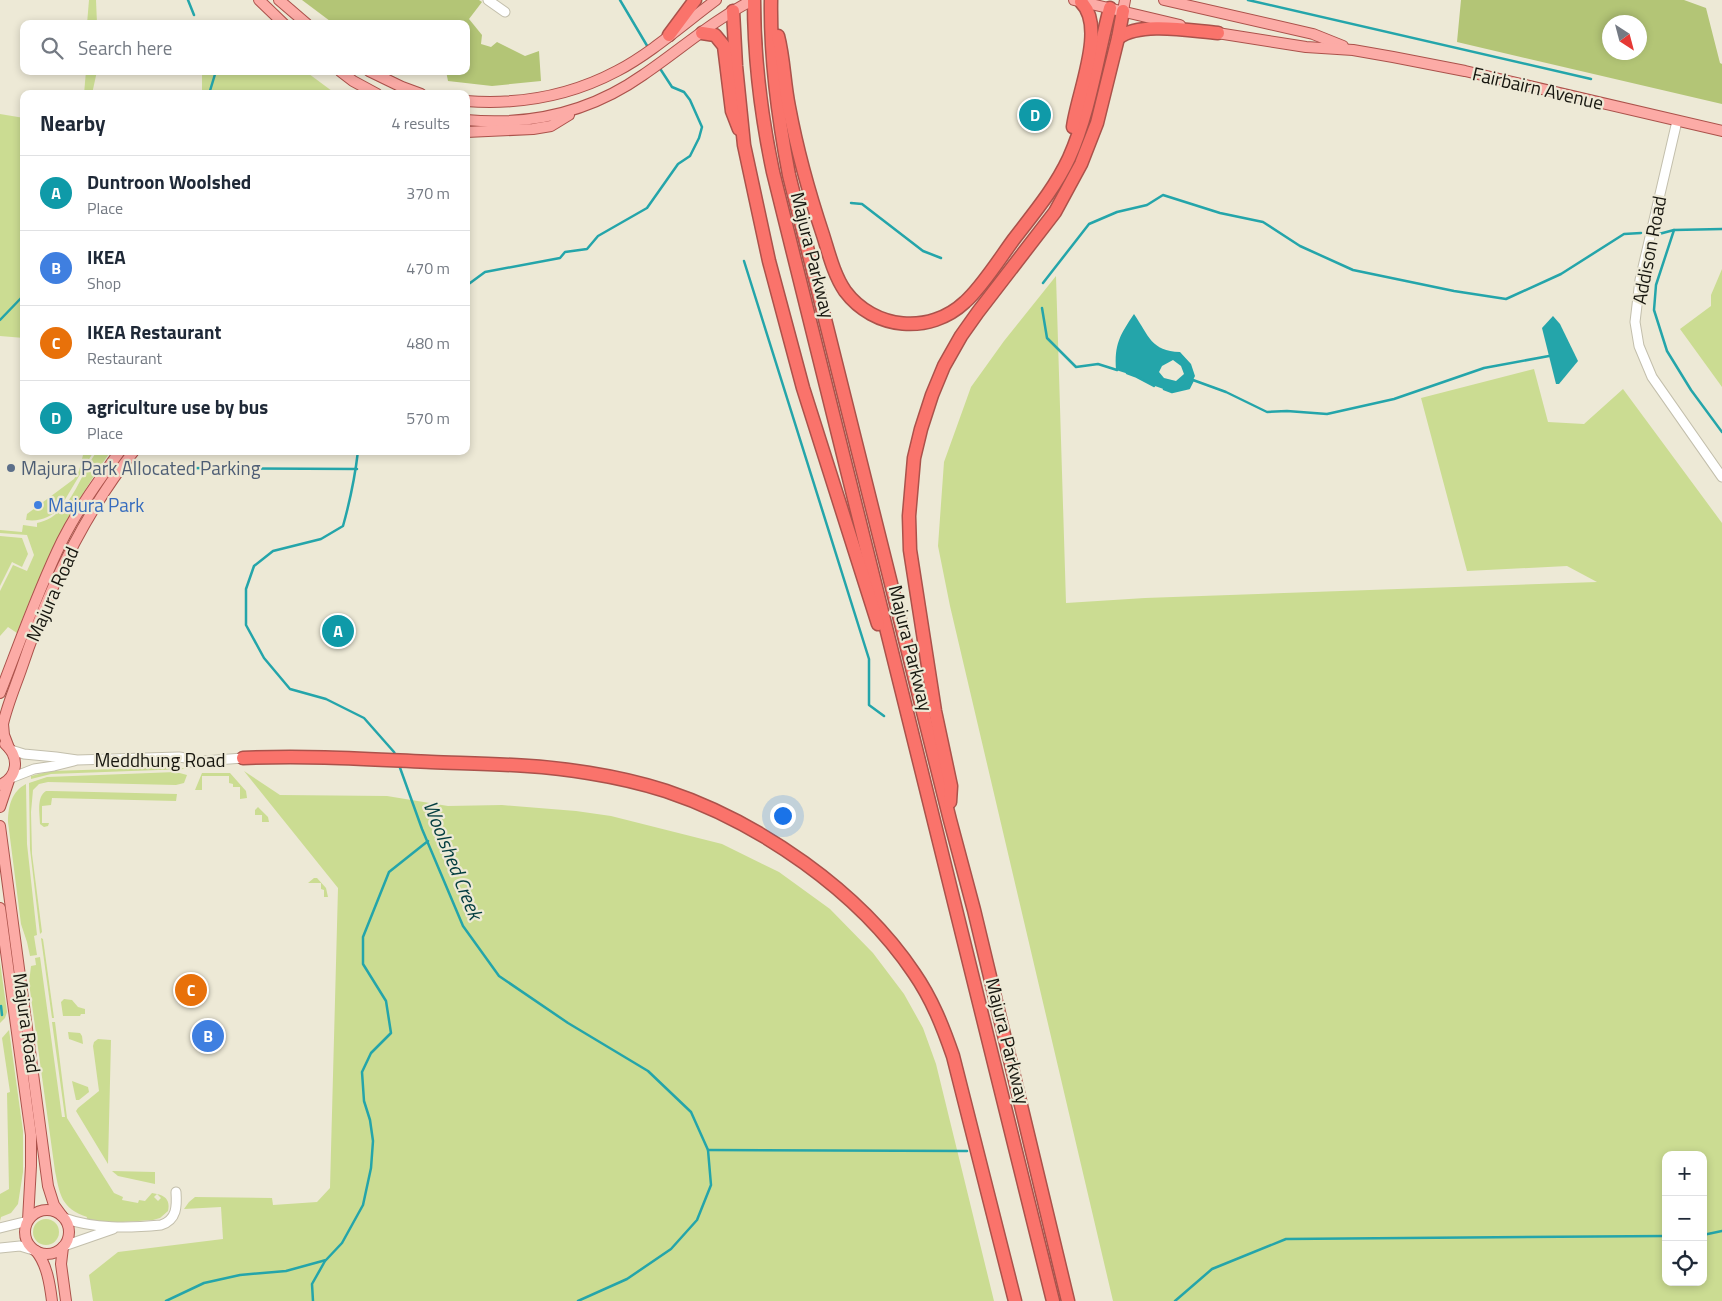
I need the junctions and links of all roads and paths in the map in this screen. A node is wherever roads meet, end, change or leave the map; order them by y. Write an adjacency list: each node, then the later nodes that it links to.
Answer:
1 (259, 0): 13 (main road)
2 (279, 0): 14 (main road)
3 (488, 0): 12 (street)
4 (695, 0): 17 (highway)
5 (716, 0): 17 (main road)
6 (753, 0): 9 (main road); 35 (highway, Majura Parkway)
7 (1164, 0): 19 (main road, Fairbairn Avenue)
8 (1077, 1): 11 (main road, Fairbairn Avenue); 31 (highway)
9 (734, 5): 15 (main road); 30 (highway)
10 (771, 5): 31 (highway); 44 (highway, Majura Parkway)
11 (1117, 5): 16 (main road, Fairbairn Avenue); 18 (highway); 31 (highway)
12 (505, 12)
13 (280, 20)
14 (302, 20)
15 (702, 33): 25 (main road); 30 (highway)
16 (1218, 33): 18 (highway); 19 (main road, Fairbairn Avenue)
17 (668, 36): 24 (main road)
18 (1118, 38): 44 (highway)
19 (1353, 50): 27 (main road, Fairbairn Avenue)
20 (345, 75): 22 (main road)
21 (377, 75): 23 (main road)
22 (370, 90)
23 (410, 90)
24 (470, 101)
25 (583, 107): 26 (main road); 29 (main road)
26 (470, 120)
27 (1677, 121): 28 (main road, Fairbairn Avenue); 34 (street, Addison Road)
28 (1722, 131)
29 (470, 132)
30 (744, 145): 35 (highway)
31 (1069, 156)
32 (117, 455): 36 (main road, Majura Road)
33 (131, 455): 38 (main road, Majura Road)
34 (1722, 477)
35 (891, 647): 58 (highway, Majura Parkway)
36 (0, 693)
37 (0, 742): 38 (main road)
38 (10, 749): 40 (street, Meddhung Road); 41 (main road, Majura Road)
39 (243, 758): 40 (street, Meddhung Road); 57 (highway)
40 (77, 760): 41 (street, Meddhung Road)
41 (10, 778): 42 (main road); 43 (main road)
42 (0, 786)
43 (0, 807)
44 (950, 820): 59 (highway, Majura Parkway)
45 (0, 826): 48 (main road, Majura Road)
46 (0, 908): 49 (main road, Majura Road)
47 (176, 1192): 50 (street)
48 (63, 1217): 49 (main road); 50 (street); 52 (main road)
49 (28, 1220): 51 (street); 54 (main road)
50 (121, 1226): 52 (street)
51 (0, 1228)
52 (63, 1246): 54 (main road); 56 (main road)
53 (0, 1248): 54 (street)
54 (35, 1251): 55 (main road)
55 (52, 1301)
56 (66, 1301)
57 (1015, 1301)
58 (1054, 1301)
59 (1068, 1301)

